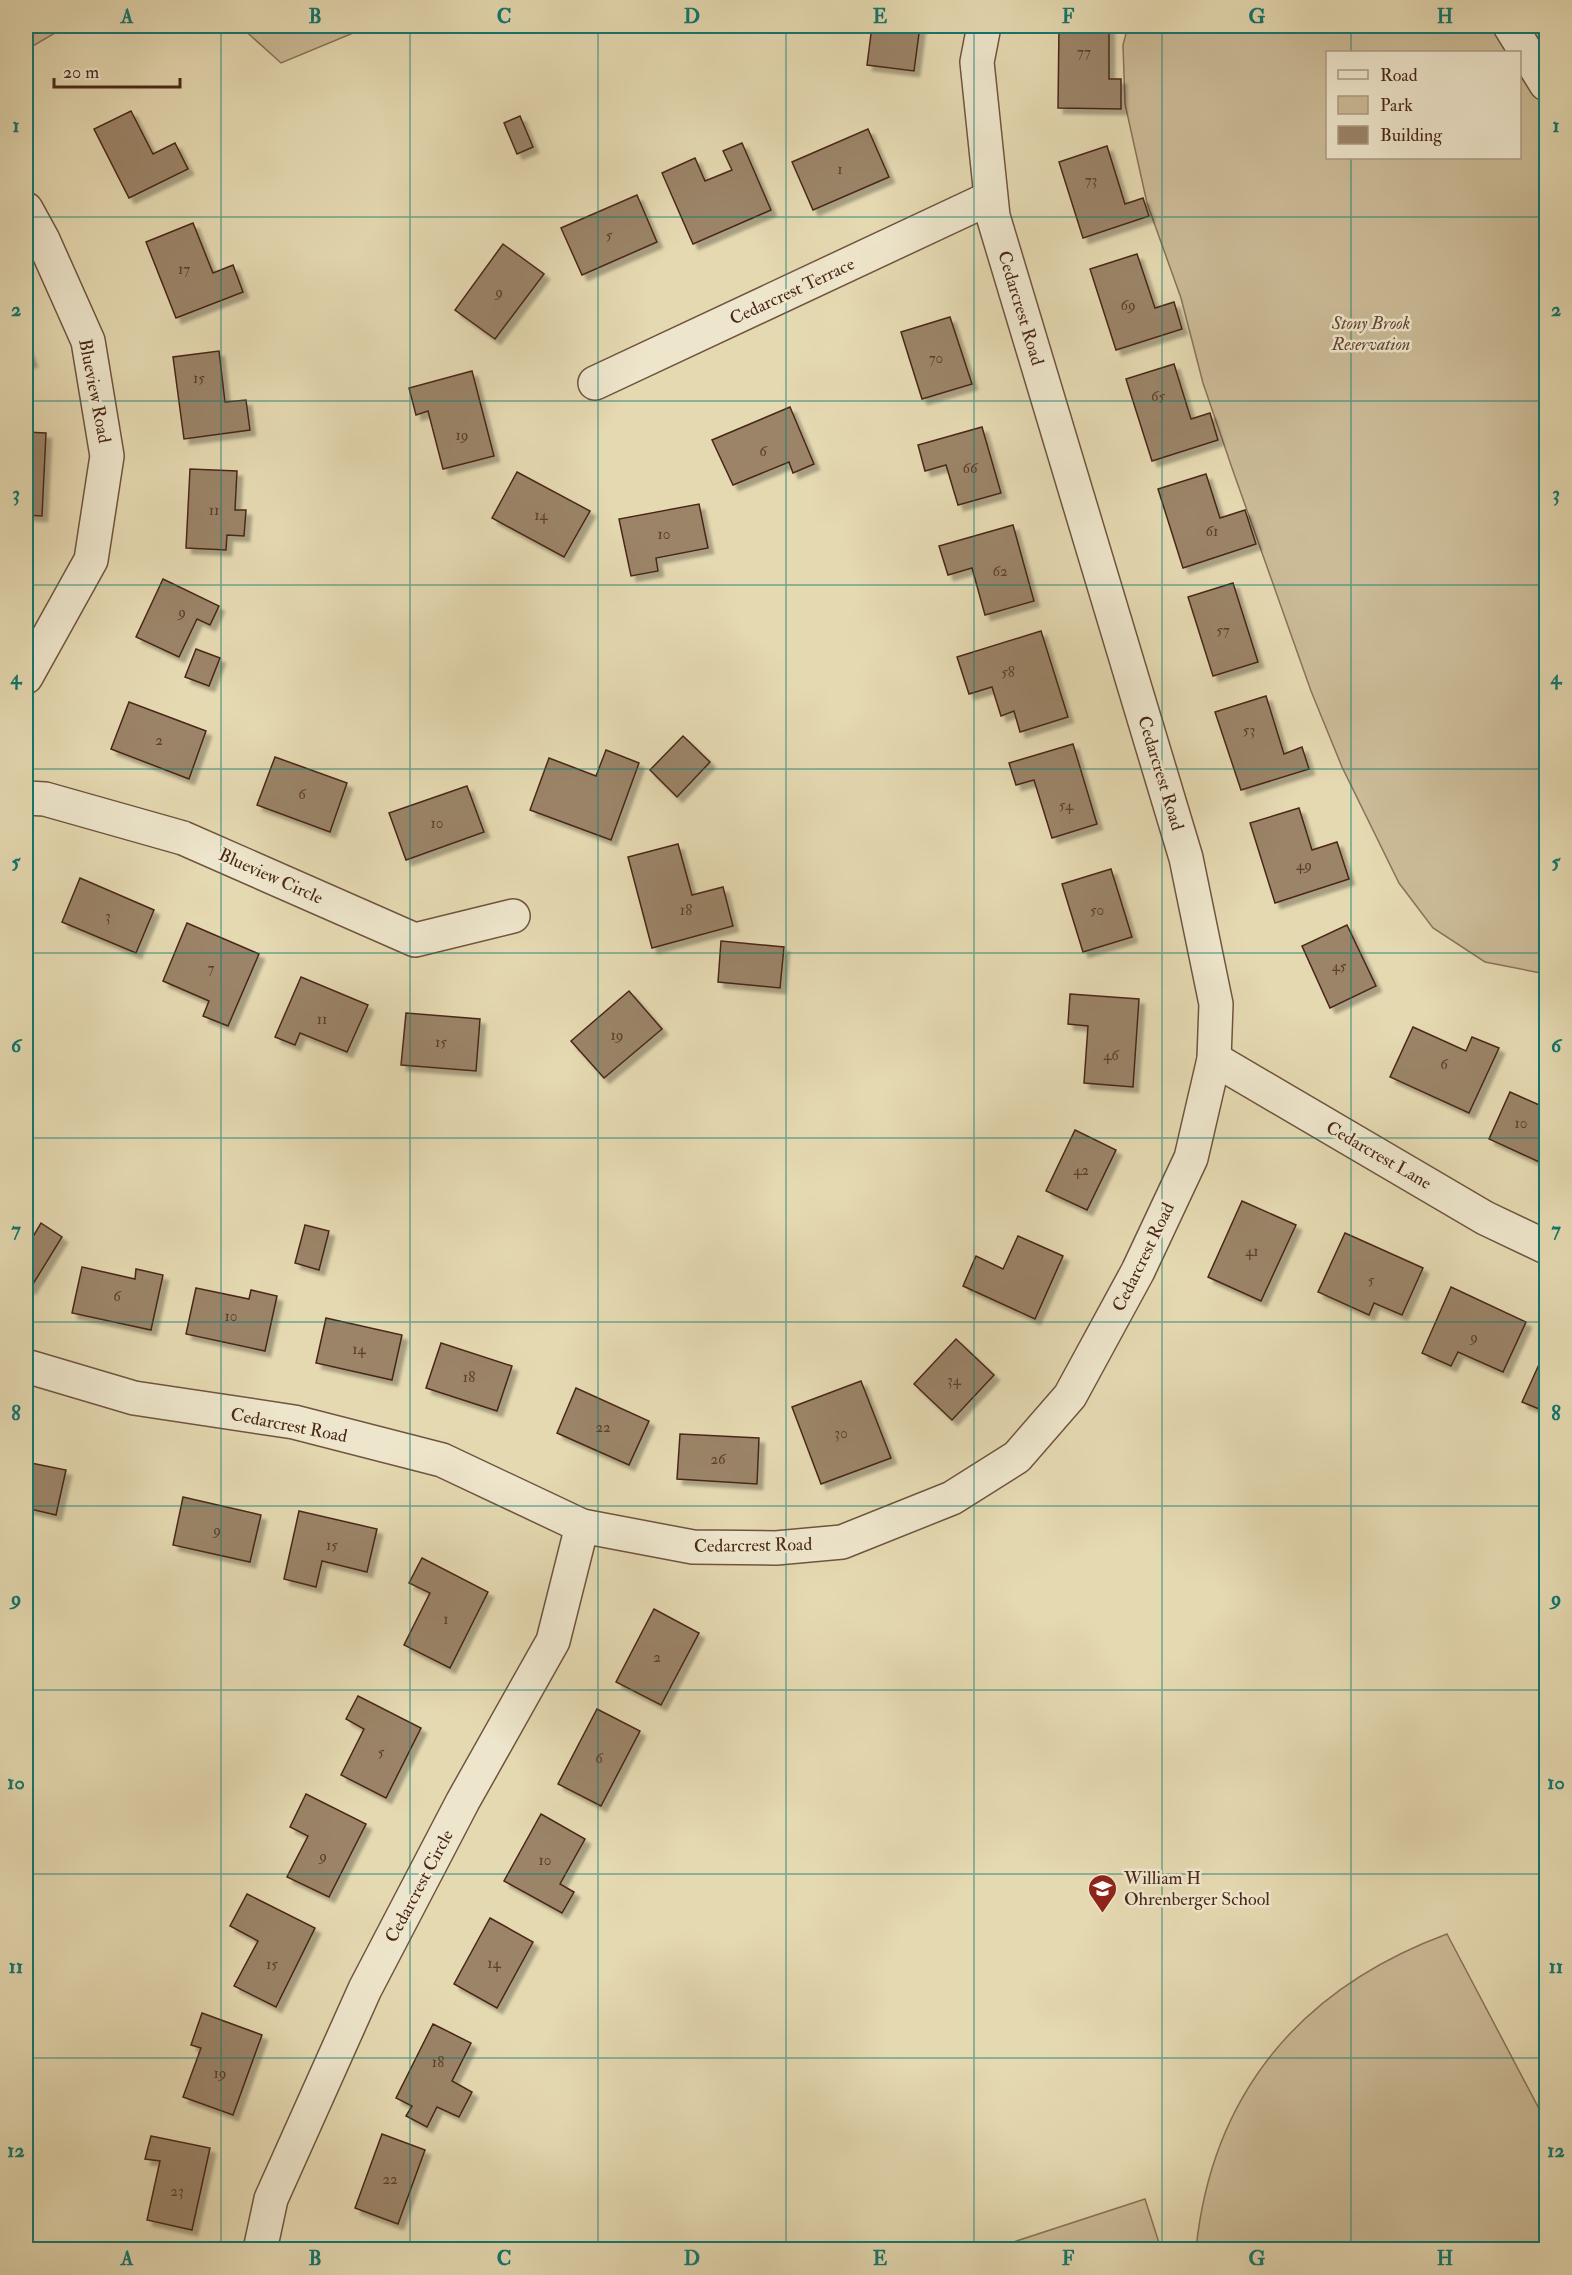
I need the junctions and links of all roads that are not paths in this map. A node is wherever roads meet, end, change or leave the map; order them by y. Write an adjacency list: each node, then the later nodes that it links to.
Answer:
1 (984, 26): 4 (street, Cedarcrest Road)
2 (1510, 26): 3 (street)
3 (1546, 84)
4 (990, 198): 6 (street, Cedarcrest Terrace); 10 (street, Cedarcrest Road)
5 (26, 209): 7 (street, Blueview Road)
6 (595, 383)
7 (26, 677)
8 (26, 798): 9 (street, Blueview Circle)
9 (513, 916)
10 (1214, 1059): 11 (street, Cedarcrest Lane); 13 (street, Cedarcrest Road)
11 (1546, 1247)
12 (26, 1366): 13 (street, Cedarcrest Road)
13 (582, 1526): 14 (street, Cedarcrest Circle)
14 (260, 2250)

